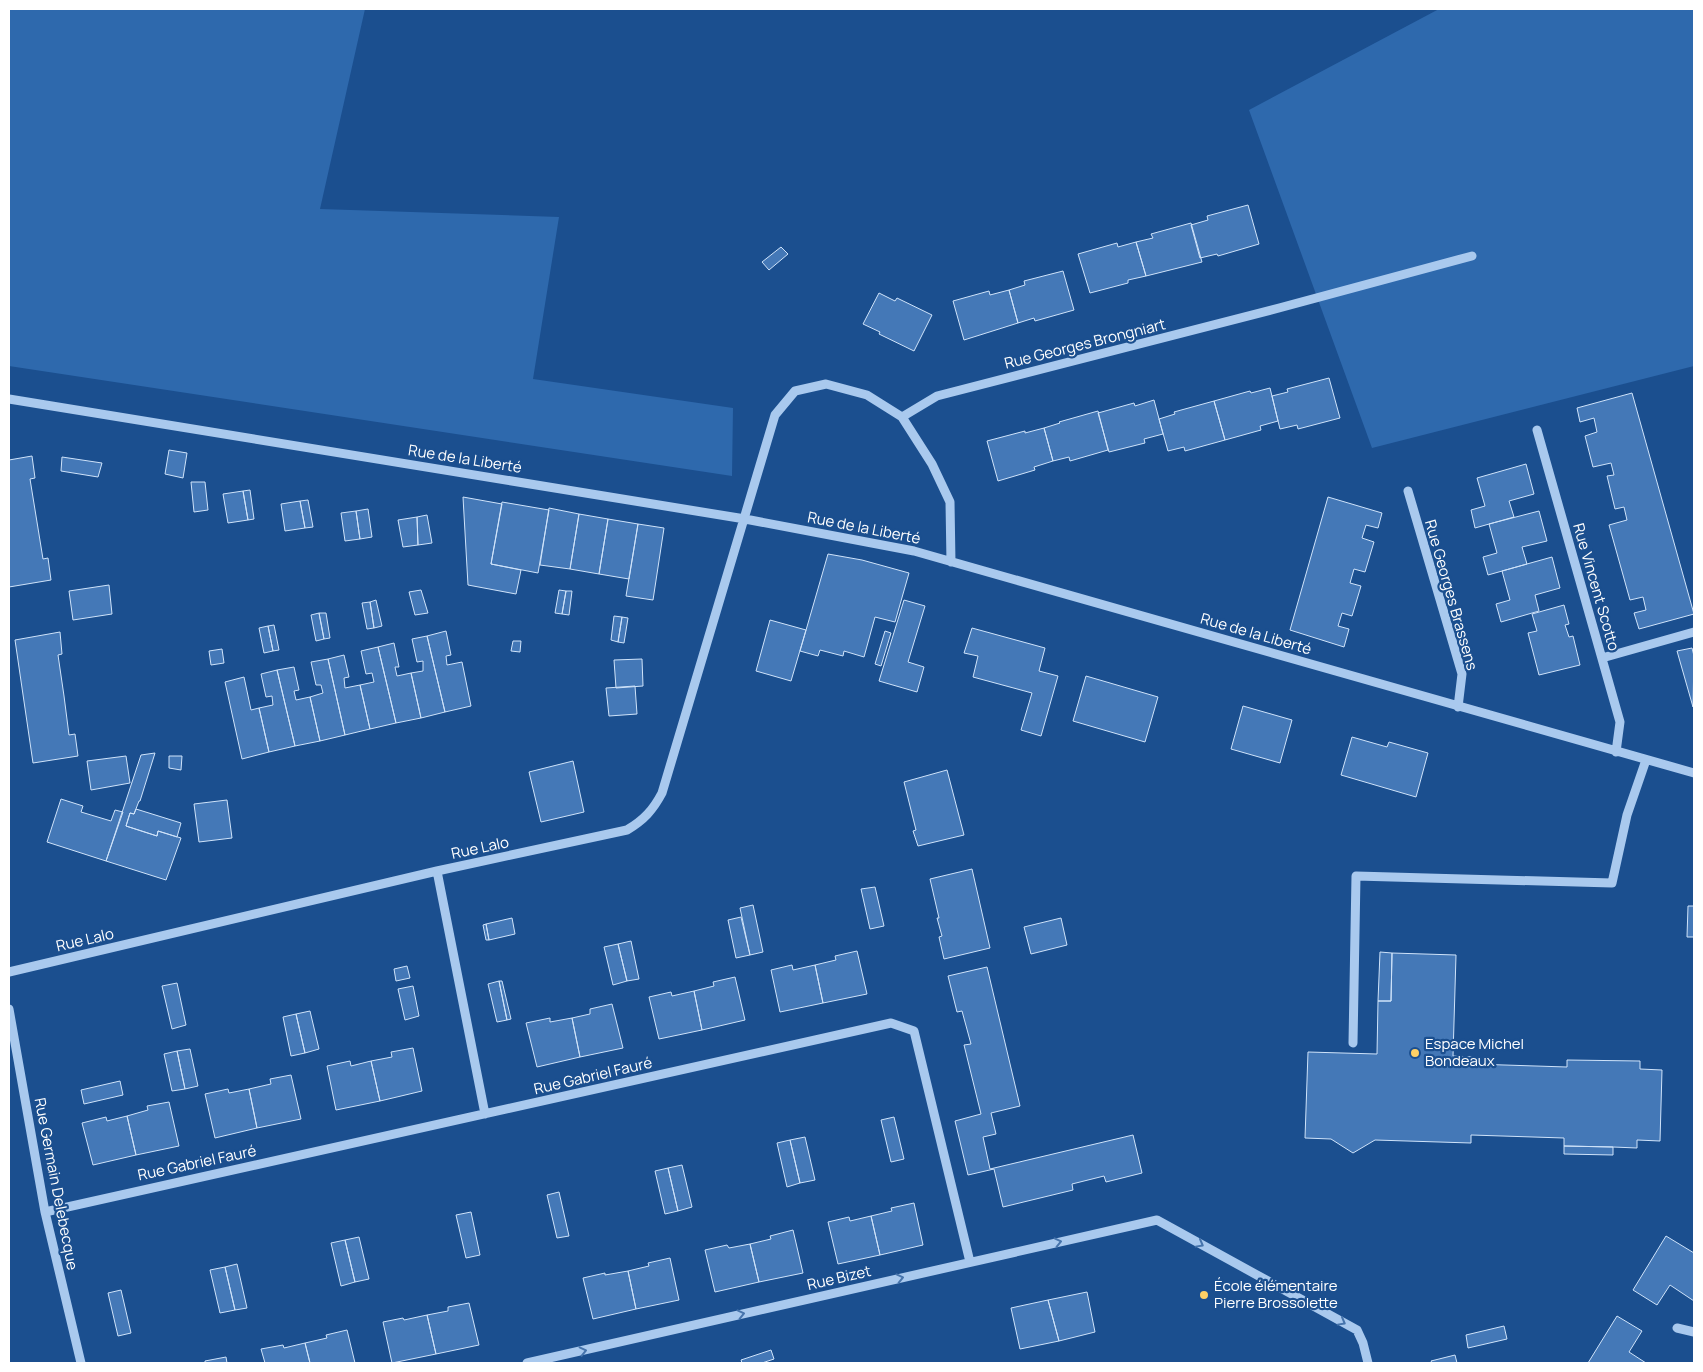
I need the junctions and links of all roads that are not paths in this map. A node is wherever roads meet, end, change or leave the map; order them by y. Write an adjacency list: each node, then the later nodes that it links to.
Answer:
1 (1472, 256): 3 (street, Rue Georges Brongniart)
2 (9, 399): 6 (street, Rue de la Liberté)
3 (902, 417): 6 (street, Rue Lalo); 7 (street)
4 (1537, 430): 9 (street, Rue Vincent Scotto)
5 (1408, 491): 10 (street, Rue Georges Brassens)
6 (746, 519): 7 (street, Rue de la Liberté); 14 (street, Rue Lalo)
7 (951, 562): 10 (street, Rue de la Liberté)
8 (1694, 632): 9 (street)
9 (1602, 658): 11 (street, Rue Vincent Scotto)
10 (1458, 707): 11 (street, Rue de la Liberté)
11 (1616, 752): 12 (street, Rue de la Liberté)
12 (1646, 760): 13 (street, Rue de la Liberté); 17 (street)
13 (1694, 773)
14 (437, 871): 15 (street, Rue Lalo); 18 (street)
15 (9, 972)
16 (9, 1009): 19 (street, Rue Germain Delebecque)
17 (1353, 1043)
18 (485, 1114): 19 (street, Rue Gabriel Fauré); 20 (street, Rue Gabriel Fauré)
19 (45, 1212): 23 (street, Rue Germain Delebecque)
20 (970, 1262): 24 (street, Rue Bizet, one-way to 20); 25 (street, Rue Bizet, one-way to 25)
21 (1677, 1328): 22 (street)
22 (1694, 1332)
23 (81, 1363)
24 (533, 1363)
25 (1368, 1363)

